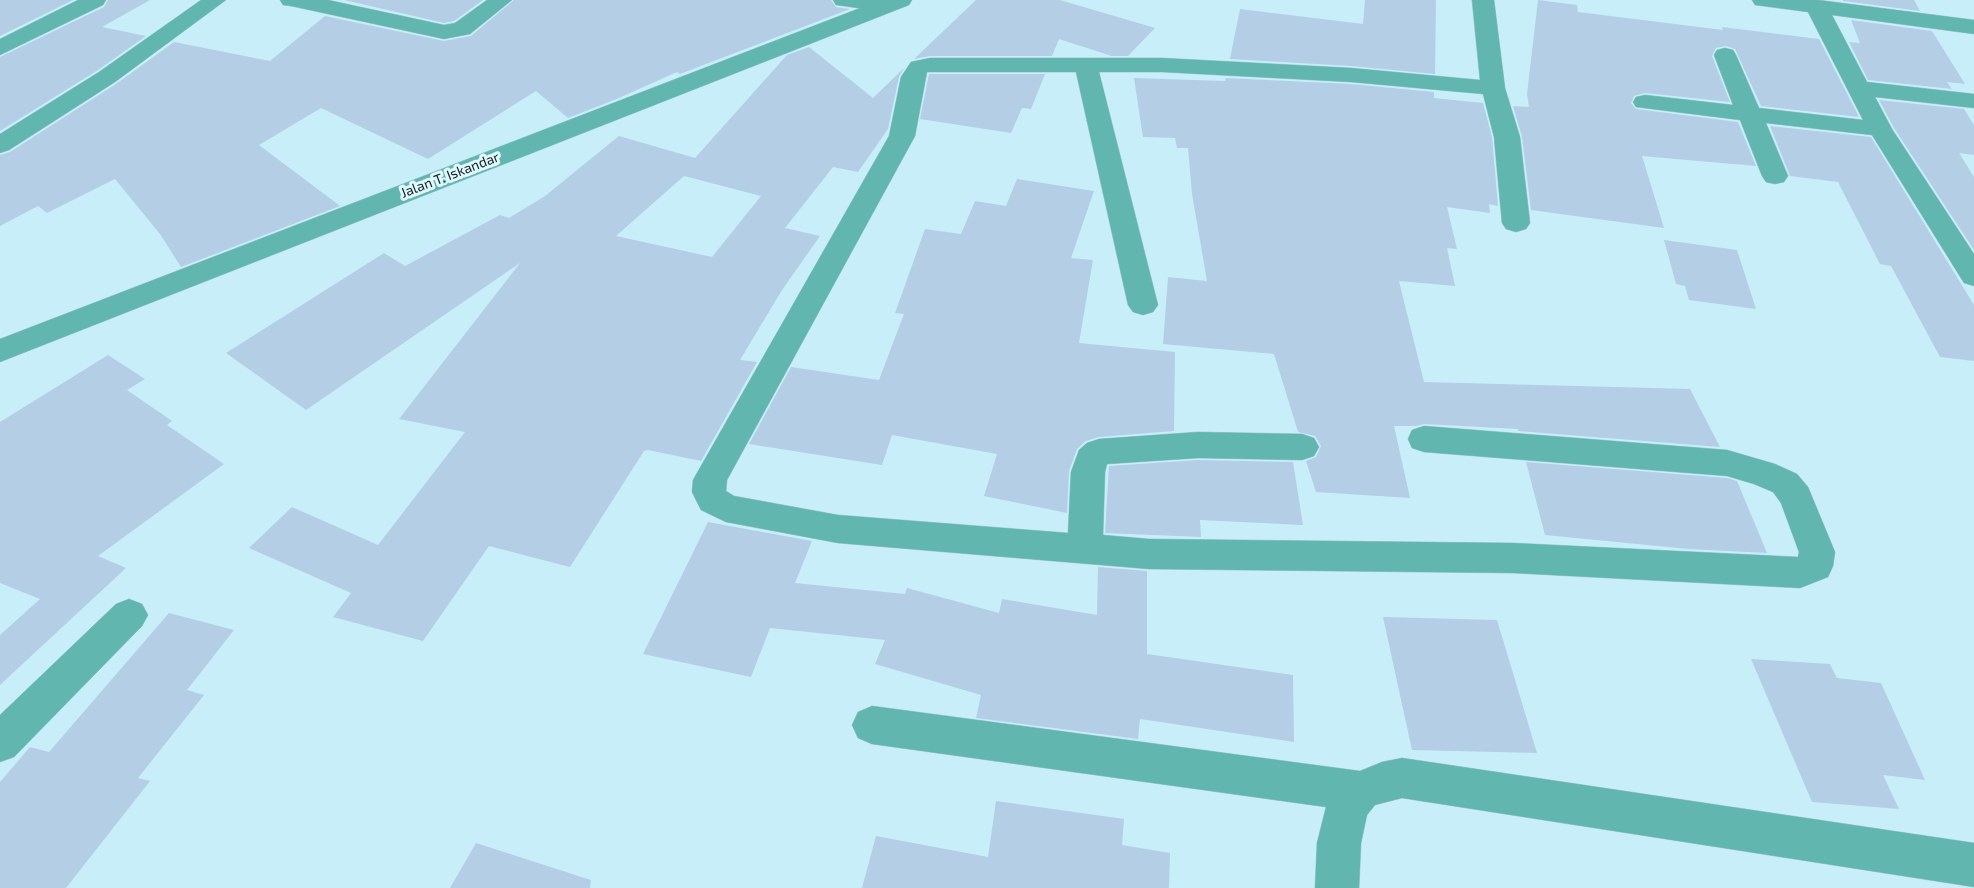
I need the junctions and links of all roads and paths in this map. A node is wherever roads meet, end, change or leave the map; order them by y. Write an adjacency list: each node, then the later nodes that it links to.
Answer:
1 (95, 0): 13 (street)
2 (215, 0): 22 (street)
3 (291, 0): 4 (street)
4 (501, 0)
5 (844, 0): 9 (street)
6 (1483, 0): 16 (street)
7 (1763, 0): 10 (street)
8 (1916, 0): 11 (street)
9 (893, 3): 27 (street, Jalan T. Iskandar)
10 (1816, 6): 11 (street); 17 (street)
11 (1926, 21): 12 (street)
12 (1974, 27)
13 (0, 48)
14 (1725, 55): 20 (street)
15 (1086, 65): 16 (street); 26 (street); 30 (street)
16 (1493, 88): 24 (street)
17 (1859, 88): 18 (street); 21 (street)
18 (1974, 101)
19 (1645, 102): 20 (street)
20 (1749, 113): 21 (street); 23 (street)
21 (1880, 129): 25 (street)
22 (0, 145)
23 (1775, 176)
24 (1516, 223)
25 (1974, 276)
26 (1143, 305)
27 (0, 351)
28 (1424, 439): 30 (street)
29 (1302, 447): 30 (street)
30 (1085, 549)
31 (129, 615): 33 (street)
32 (872, 725): 34 (street)
33 (0, 743)
34 (1360, 791): 35 (street); 36 (street)
35 (1974, 864)
36 (1337, 888)

